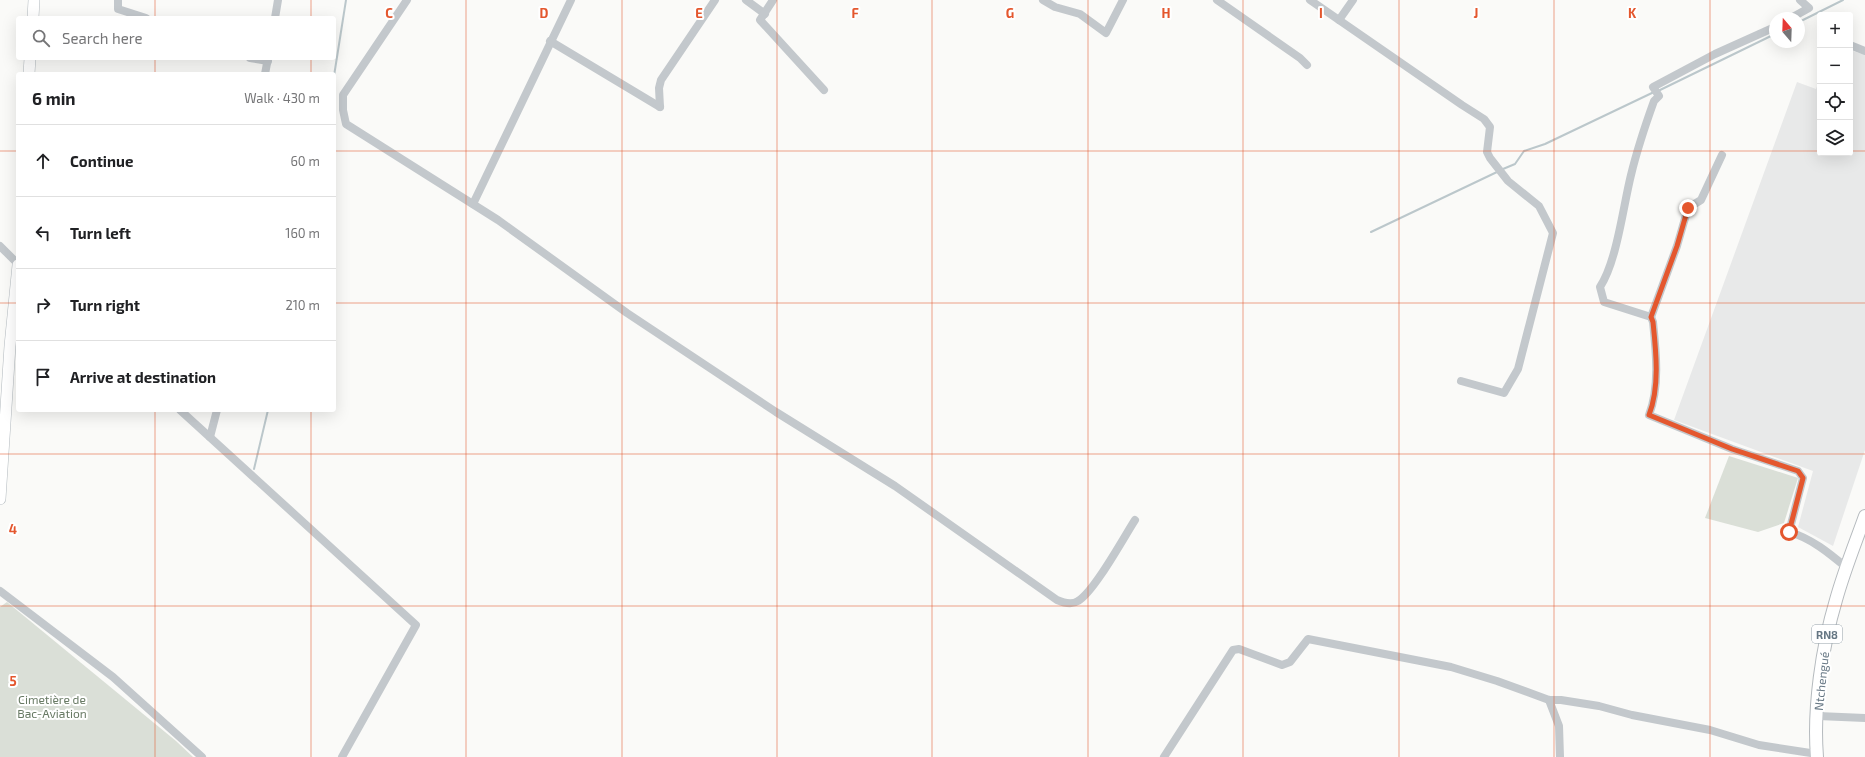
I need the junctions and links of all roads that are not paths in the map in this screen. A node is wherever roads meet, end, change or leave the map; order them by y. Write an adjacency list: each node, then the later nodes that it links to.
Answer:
1 (34, 0): 17 (street)
2 (118, 0): 18 (street)
3 (278, 0): 19 (street)
4 (408, 0): 32 (street)
5 (571, 0): 22 (street)
6 (715, 0): 22 (street)
7 (746, 0): 16 (street)
8 (773, 0): 16 (street)
9 (1043, 0): 10 (street)
10 (1123, 0)
11 (1217, 0): 27 (street)
12 (1310, 0): 20 (street)
13 (1353, 0): 20 (street)
14 (1800, 0): 15 (street)
15 (1801, 12)
16 (765, 14): 30 (street)
17 (33, 16)
18 (140, 16)
19 (275, 16)
20 (1339, 20): 37 (street)
21 (1769, 30): 36 (street)
22 (550, 41): 32 (street)
23 (1853, 46): 24 (street)
24 (1865, 50)
25 (30, 60): 28 (street)
26 (268, 60): 29 (street)
27 (1307, 65)
28 (29, 72)
29 (265, 72)
30 (824, 90)
31 (1722, 155): 36 (street)
32 (473, 204): 43 (street)
33 (0, 246): 34 (street)
34 (16, 262)
35 (16, 284): 41 (street)
36 (1651, 317): 44 (street)
37 (1461, 381)
38 (182, 412): 40 (street)
39 (216, 412): 40 (street)
40 (210, 437): 51 (street)
41 (0, 499)
42 (1865, 516): 44 (main road, Ntchengué / RN8)
43 (1136, 520)
44 (1847, 568): 47 (main road, Ntchengué / RN8)
45 (0, 591): 50 (street)
46 (1549, 700): 49 (street); 52 (street); 53 (street)
47 (1818, 716): 48 (street); 49 (main road, Ntchengué / RN8)
48 (1865, 718)
49 (1817, 755)
50 (202, 757)
51 (342, 757)
52 (1164, 757)
53 (1560, 757)

